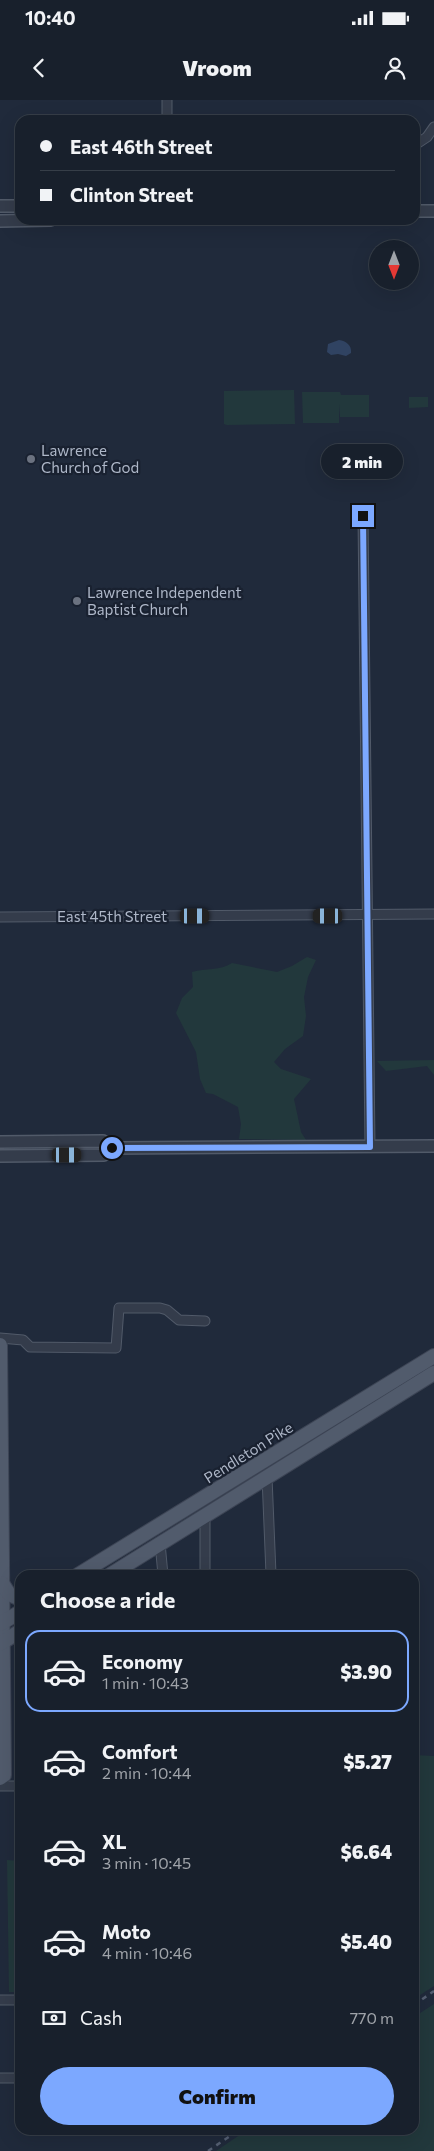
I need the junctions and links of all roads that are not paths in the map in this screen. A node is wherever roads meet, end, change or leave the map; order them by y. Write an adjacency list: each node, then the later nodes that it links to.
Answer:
1 (167, 100): 2 (street)
2 (168, 115)
3 (434, 127): 4 (street)
4 (420, 142)
5 (0, 206): 6 (street)
6 (15, 206)
7 (420, 211): 8 (street)
8 (434, 211)
9 (0, 221): 10 (street)
10 (15, 221)
11 (363, 516): 13 (street)
12 (434, 914): 13 (street, East 45th Street)
13 (368, 915): 14 (street, East 45th Street); 17 (street)
14 (0, 917)
15 (0, 1142): 18 (street)
16 (434, 1146): 17 (street)
17 (370, 1147): 18 (street)
18 (112, 1148): 19 (street)
19 (0, 1156)
20 (205, 1321): 21 (street)
21 (0, 1338)
22 (0, 1345): 33 (main road)
23 (434, 1356): 28 (main road, Pendleton Pike)
24 (434, 1373): 25 (main road, Pendleton Pike)
25 (267, 1476): 26 (main road, Pendleton Pike); 32 (street)
26 (205, 1515): 27 (main road, Pendleton Pike); 31 (street)
27 (160, 1543): 29 (main road, Pendleton Pike); 30 (street)
28 (86, 1570)
29 (118, 1570)
30 (163, 1570)
31 (205, 1570)
32 (271, 1570)
33 (2, 1583): 34 (main road); 36 (main road)
34 (15, 1597)
35 (15, 1615): 36 (main road)
36 (1, 1623): 38 (main road)
37 (15, 1634): 38 (main road)
38 (2, 1643): 39 (main road)
39 (0, 1778)
40 (0, 1786): 41 (street)
41 (15, 1786)
42 (0, 2000): 43 (street)
43 (15, 2000)
44 (0, 2078): 45 (street)
45 (15, 2078)

